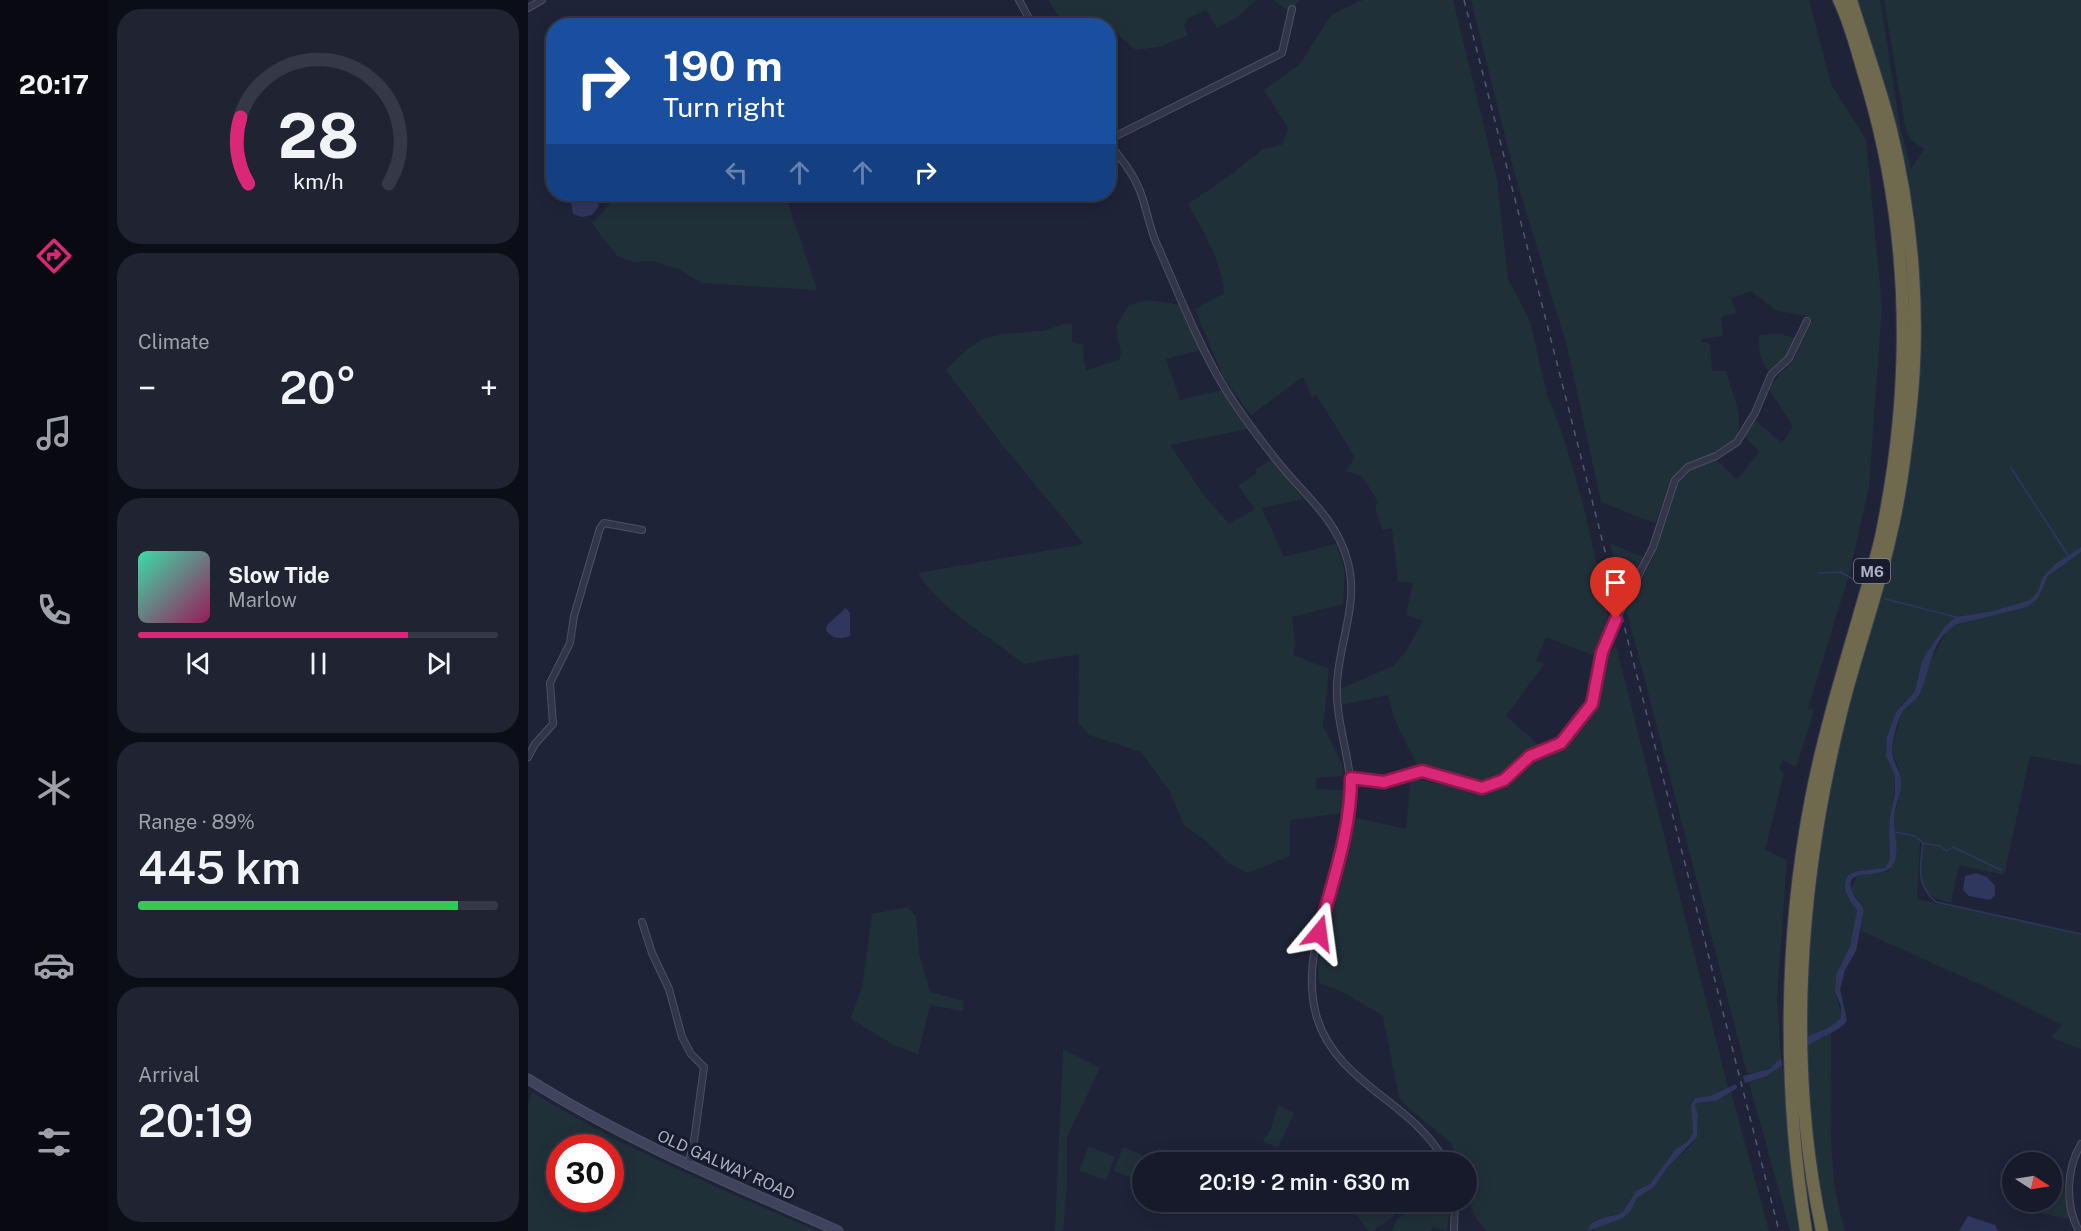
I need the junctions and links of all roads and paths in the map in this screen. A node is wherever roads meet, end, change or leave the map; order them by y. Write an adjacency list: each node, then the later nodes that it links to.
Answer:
1 (542, 0): 5 (street)
2 (1019, 0): 7 (street)
3 (1839, 0): 22 (highway, M6)
4 (1851, 0): 23 (highway, M6)
5 (528, 8)
6 (1292, 9): 8 (street)
7 (1029, 18)
8 (1116, 137)
9 (1116, 153): 13 (street)
10 (1807, 321): 13 (street)
11 (642, 530): 12 (street)
12 (528, 757)
13 (1351, 778): 17 (street)
14 (642, 922): 18 (street)
15 (528, 1079): 18 (main road, OLD GALWAY ROAD)
16 (2081, 1144): 24 (street)
17 (1438, 1152)
18 (687, 1166): 20 (main road, OLD GALWAY ROAD)
19 (1455, 1212): 21 (street)
20 (838, 1231)
21 (1454, 1231)
22 (1806, 1231)
23 (1822, 1231)
24 (2079, 1231)

